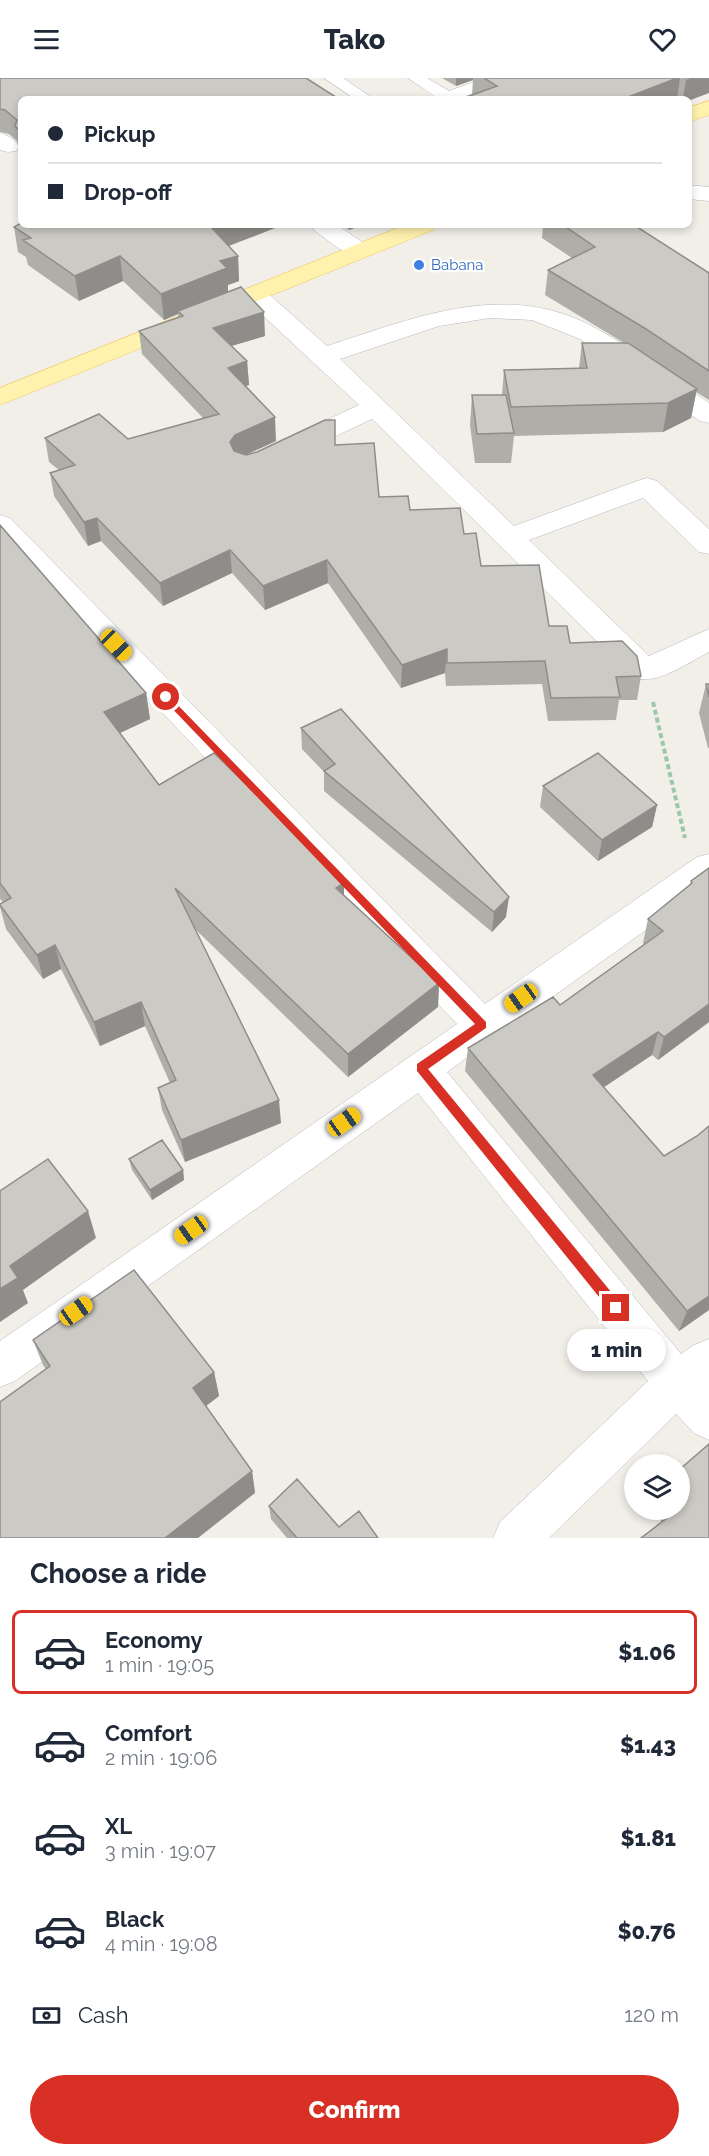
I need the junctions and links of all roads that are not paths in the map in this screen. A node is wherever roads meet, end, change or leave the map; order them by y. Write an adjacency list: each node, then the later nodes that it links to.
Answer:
1 (332, 78): 4 (lane)
2 (416, 78): 5 (lane)
3 (499, 78): 6 (lane)
4 (361, 96)
5 (443, 96)
6 (451, 96)
7 (709, 107): 8 (main road)
8 (692, 114)
9 (692, 192): 10 (street)
10 (709, 194)
11 (326, 228): 13 (street)
12 (418, 228): 13 (main road)
13 (360, 251): 14 (main road)
14 (254, 294): 15 (street); 16 (main road)
15 (323, 356): 17 (street); 18 (street)
16 (0, 397)
17 (376, 407): 19 (street); 21 (street)
18 (709, 415)
19 (269, 457)
20 (0, 524): 25 (street)
21 (510, 537): 22 (street); 23 (street)
22 (709, 545)
23 (709, 640)
24 (702, 872): 25 (street)
25 (482, 1025): 26 (street)
26 (421, 1068): 27 (street); 28 (street)
27 (0, 1365)
28 (693, 1371): 29 (street); 30 (street)
29 (709, 1418)
30 (516, 1538)

